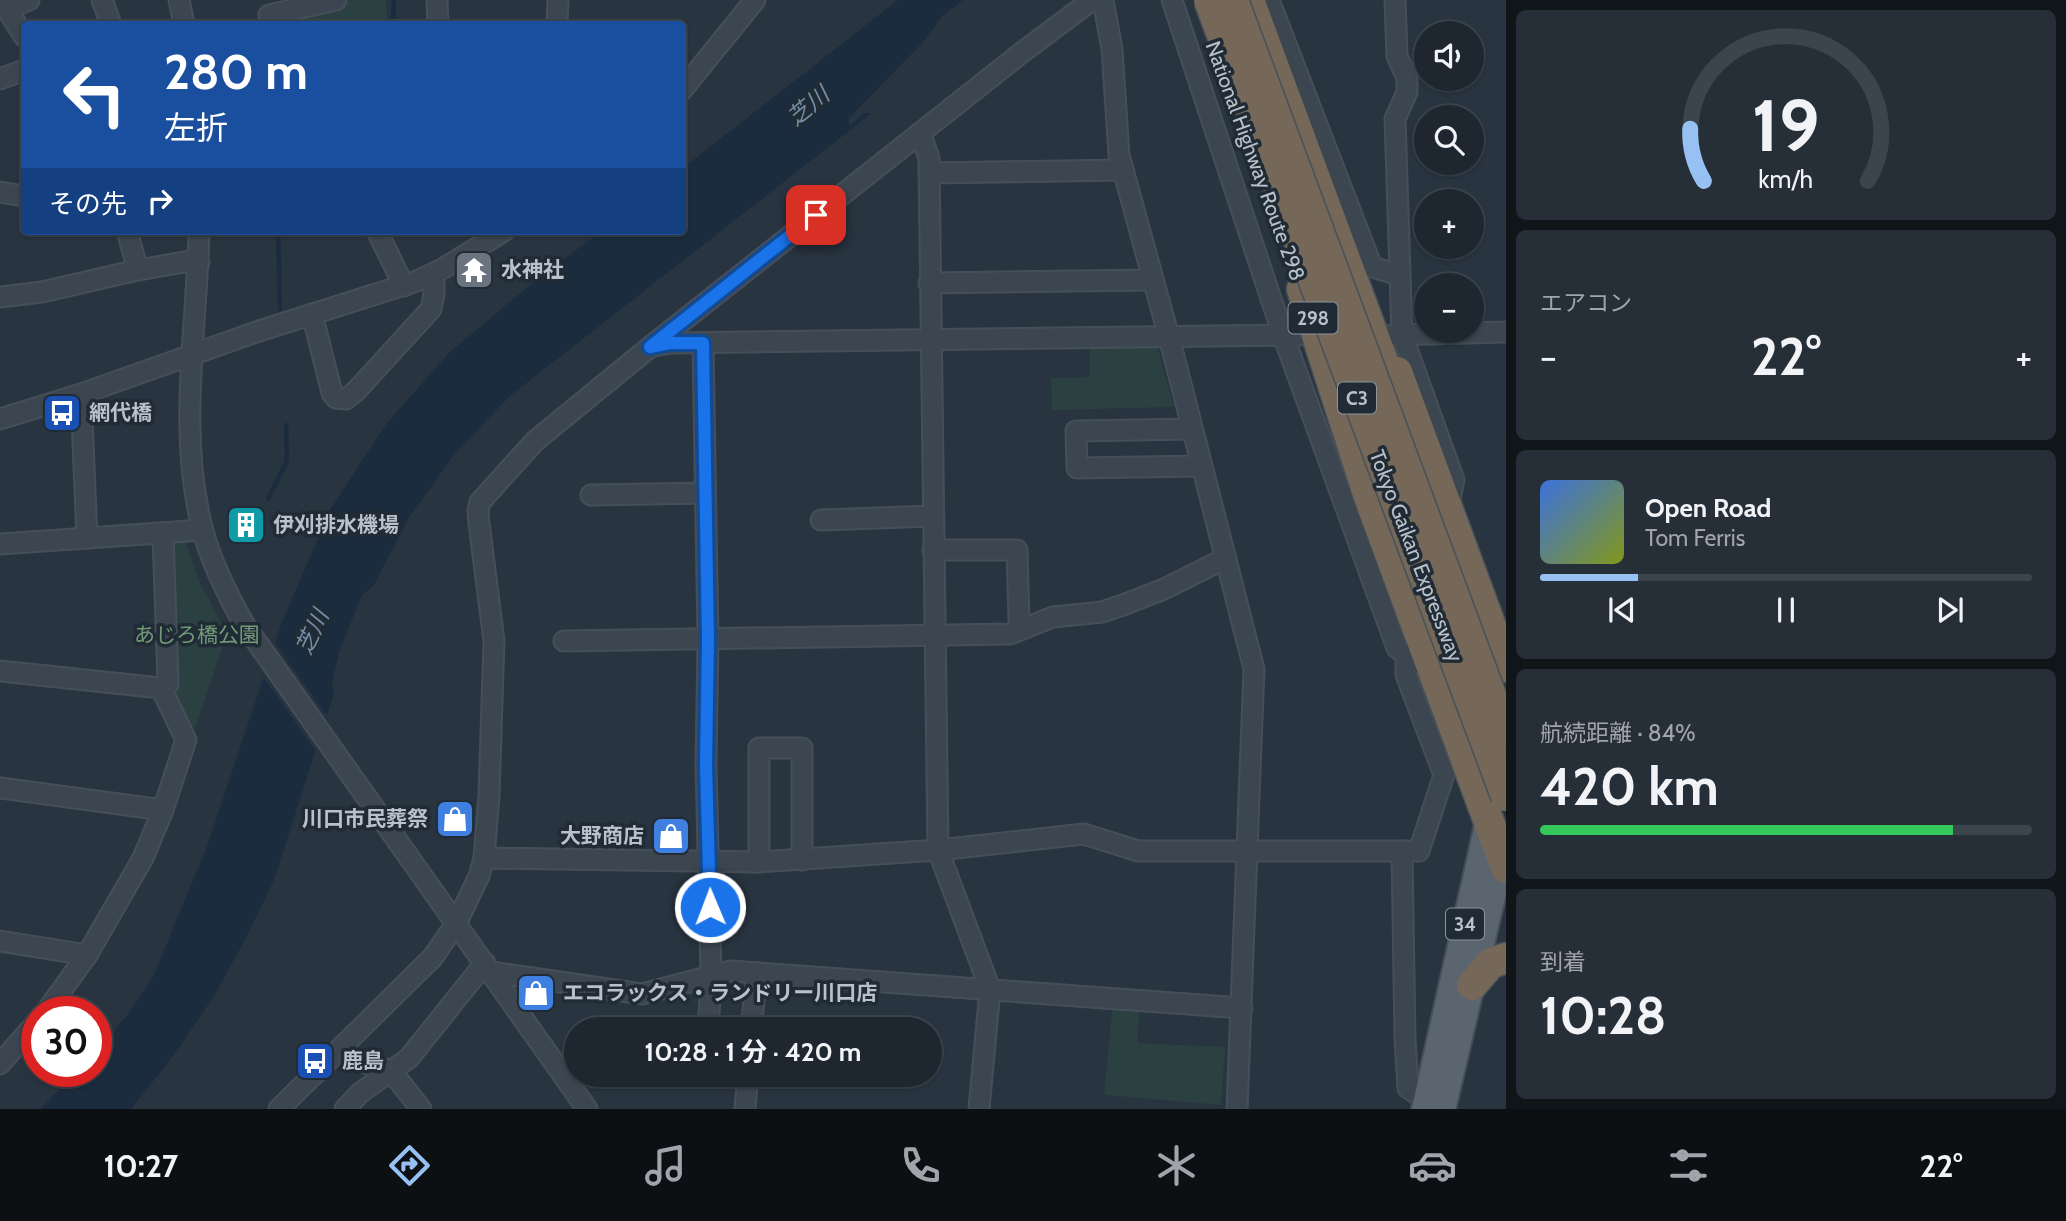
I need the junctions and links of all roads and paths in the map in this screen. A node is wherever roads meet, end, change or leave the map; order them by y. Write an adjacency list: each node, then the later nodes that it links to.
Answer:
1 (29, 0): 17 (street)
2 (102, 0): 19 (street)
3 (179, 0): 20 (street)
4 (336, 0): 18 (street)
5 (437, 0): 21 (street)
6 (558, 0): 22 (street)
7 (1092, 0): 29 (street)
8 (1103, 0): 31 (street)
9 (1172, 0): 50 (street)
10 (1196, 0): 46 (highway, National Highway Route 298 / 298)
11 (1209, 0): 86 (highway, Tokyo Gaikan Expressway / C3, bridge)
12 (1233, 0): 84 (highway, Tokyo Gaikan Expressway / C3, bridge)
13 (1249, 0): 30 (highway, 298)
14 (1269, 0): 42 (street)
15 (1395, 0): 42 (street)
16 (748, 3): 28 (street)
17 (4, 4): 23 (street)
18 (269, 13)
19 (110, 21)
20 (183, 21)
21 (438, 21)
22 (557, 21)
23 (21, 30)
24 (21, 32): 25 (street)
25 (0, 34)
26 (21, 71): 27 (street)
27 (0, 79)
28 (686, 85)
29 (920, 133): 32 (street); 55 (street)
30 (1300, 136): 63 (highway, 298); 72 (highway, 298)
31 (1123, 170): 32 (street); 43 (street)
32 (929, 173): 44 (street)
33 (0, 192): 34 (street)
34 (21, 196)
35 (128, 235): 40 (street)
36 (199, 235): 39 (street)
37 (379, 235): 45 (street)
38 (491, 235): 41 (street)
39 (199, 262): 40 (street); 56 (street)
40 (133, 271): 47 (street)
41 (433, 274): 45 (street); 48 (street)
42 (1399, 275): 51 (street)
43 (1152, 280): 44 (street); 52 (street)
44 (929, 282): 53 (street)
45 (404, 286): 48 (street)
46 (1302, 289): 75 (highway, National Highway Route 298 / 298); 82 (highway, 298)
47 (0, 297)
48 (312, 314): 56 (street)
49 (1506, 332): 51 (street)
50 (1291, 335): 52 (street); 79 (street)
51 (1396, 335): 63 (street)
52 (1169, 337): 53 (street); 59 (street)
53 (930, 340): 54 (street); 64 (street)
54 (703, 343): 55 (street); 61 (street)
55 (650, 347): 92 (street)
56 (193, 354): 57 (street); 66 (street)
57 (81, 394): 58 (street); 68 (street)
58 (0, 419)
59 (1192, 429): 60 (street); 60 (street)
60 (1201, 466): 71 (street)
61 (705, 493): 62 (street); 77 (street)
62 (591, 495)
63 (1448, 511): 72 (highway, 298)
64 (933, 516): 65 (street); 70 (street)
65 (821, 520)
66 (203, 530): 67 (street); 96 (street)
67 (163, 533): 68 (street); 83 (street)
68 (87, 538): 69 (street)
69 (0, 544)
70 (933, 550): 74 (street); 76 (street)
71 (1226, 558): 74 (street); 91 (street)
72 (1472, 592): 73 (highway); 80 (highway, 298)
73 (1506, 601)
74 (1022, 629): 76 (street)
75 (1432, 635)
76 (936, 637): 77 (street); 89 (street)
77 (708, 639): 78 (street); 95 (street)
78 (564, 641)
79 (1406, 658): 82 (street); 90 (street)
80 (1506, 667)
81 (0, 671): 83 (street)
82 (1437, 677): 88 (highway, 298)
83 (161, 688): 87 (street)
84 (1506, 738): 88 (main road, 34)
85 (0, 788): 87 (street)
86 (1506, 796)
87 (163, 810): 98 (street)
88 (1501, 846): 103 (main road, 34); 114 (main road, 34)
89 (938, 850): 91 (street); 93 (street); 104 (street)
90 (1411, 851): 91 (street); 114 (street)
91 (1248, 852): 106 (street)
92 (484, 858): 95 (street); 96 (street)
93 (802, 860): 94 (street); 94 (street)
94 (759, 862): 95 (street)
95 (709, 863): 102 (street)
96 (457, 922): 100 (street); 115 (street)
97 (0, 941): 98 (street)
98 (87, 955): 105 (street)
99 (1506, 958): 103 (highway)
100 (488, 967): 102 (street); 112 (street); 118 (street)
101 (757, 972): 102 (street); 104 (street); 108 (street)
102 (708, 976): 107 (street)
103 (1472, 985): 114 (main road, 34)
104 (990, 989): 106 (street); 120 (street)
105 (58, 996)
106 (1242, 1008): 121 (street)
107 (709, 1017)
108 (752, 1017)
109 (21, 1040): 111 (street)
110 (349, 1058): 112 (street)
111 (0, 1064)
112 (391, 1071): 116 (street); 117 (street)
113 (746, 1087): 119 (street)
114 (1431, 1106)
115 (279, 1109)
116 (345, 1109)
117 (421, 1109)
118 (587, 1109)
119 (745, 1109)
120 (979, 1109)
121 (1237, 1109)

